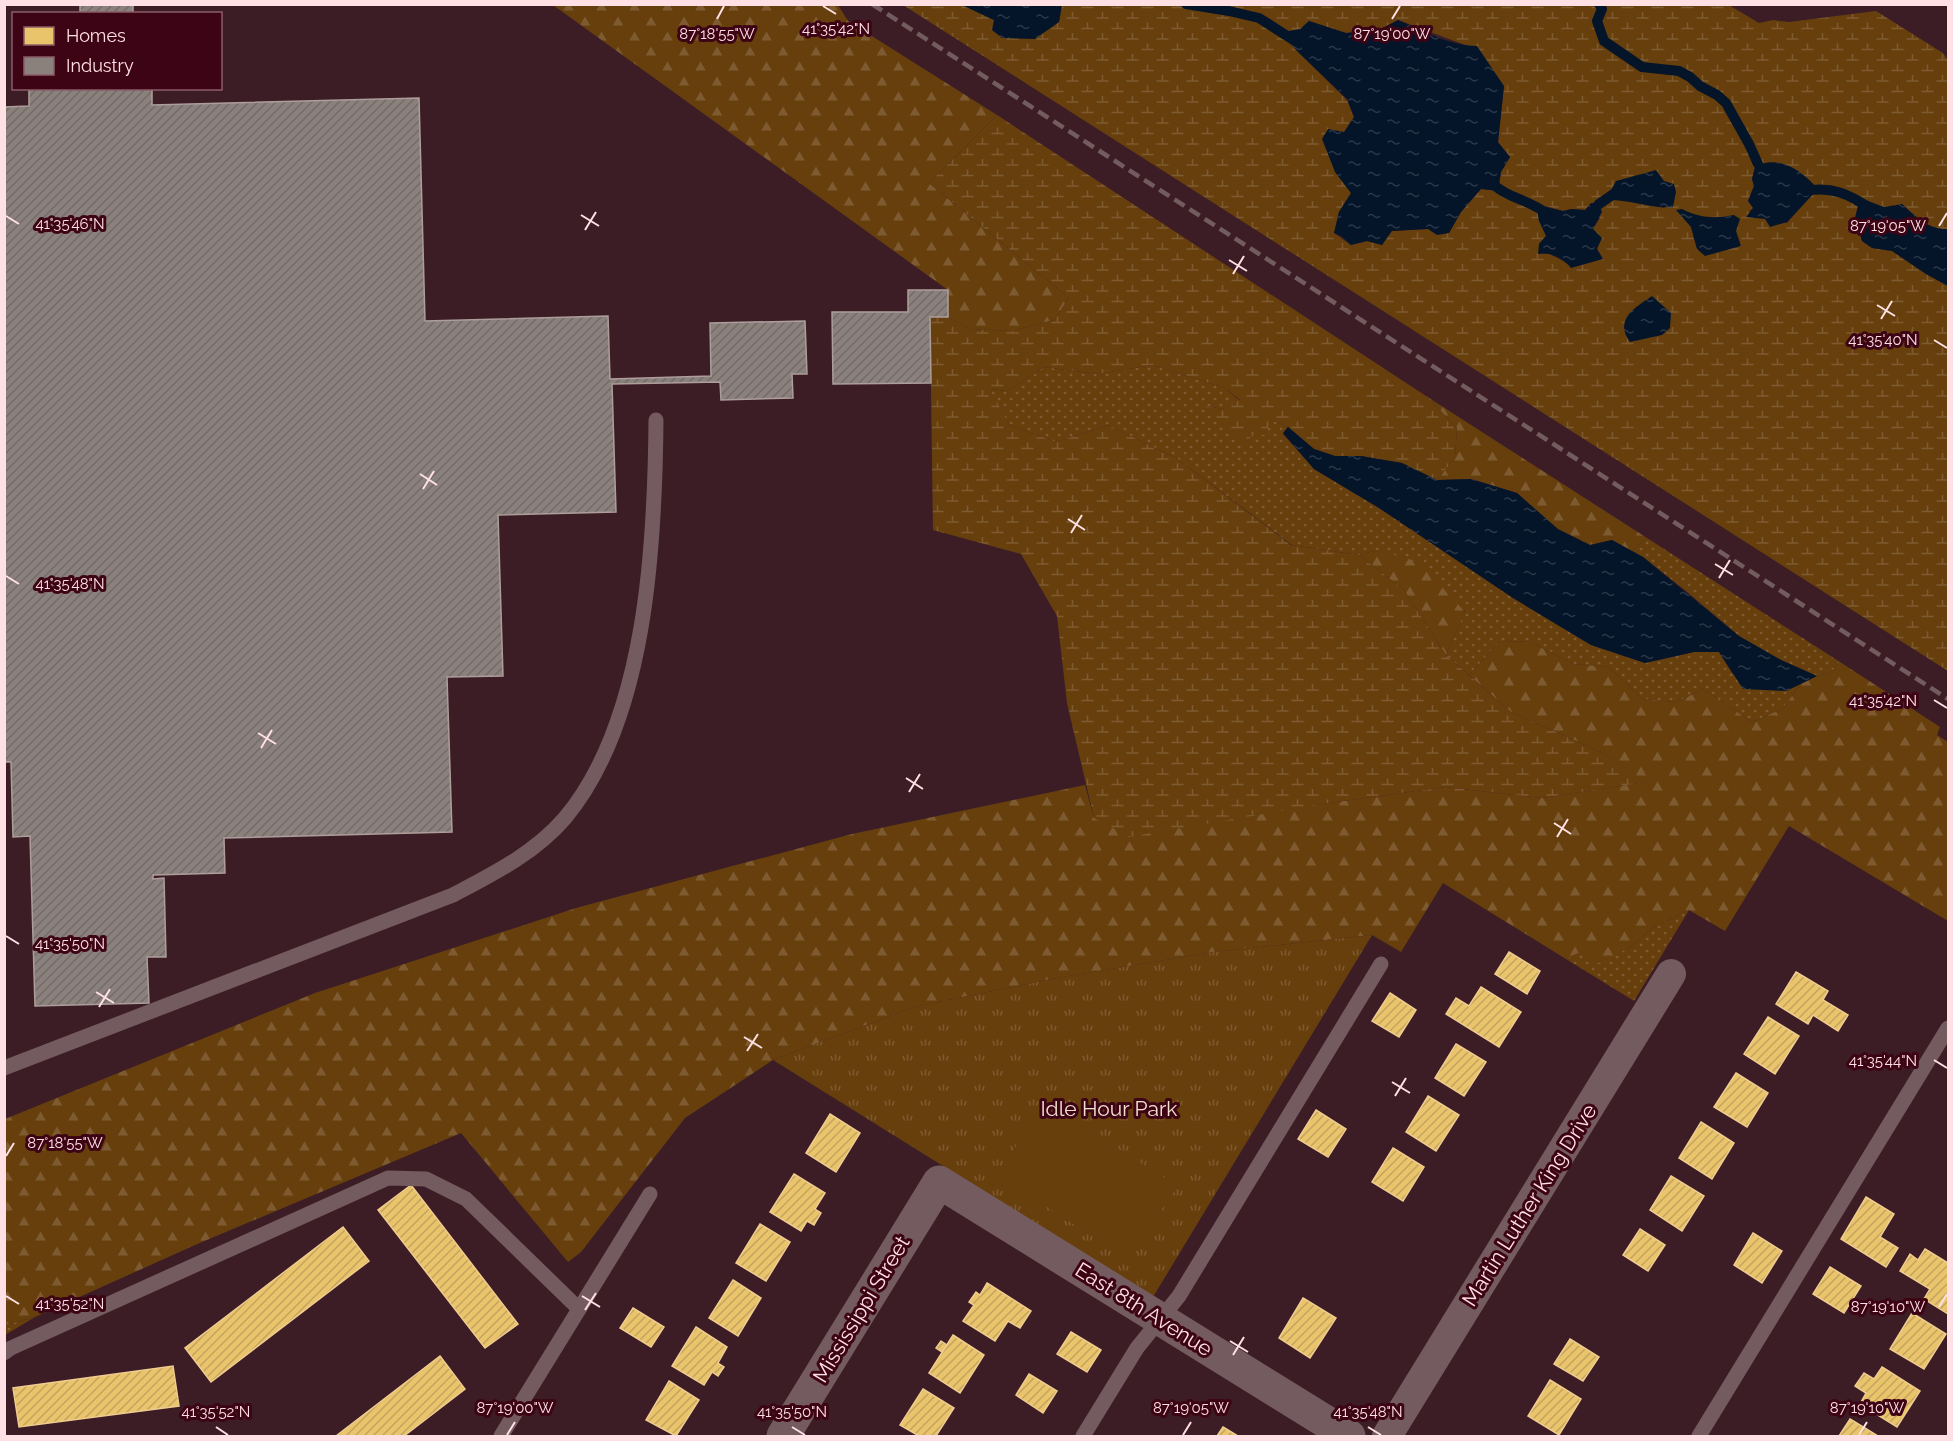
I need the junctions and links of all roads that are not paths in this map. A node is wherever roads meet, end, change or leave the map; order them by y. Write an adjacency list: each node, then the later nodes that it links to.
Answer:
1 (656, 420): 5 (lane)
2 (1381, 964): 9 (lane)
3 (1671, 974): 15 (street, Martin Luther King Drive)
4 (1948, 1028): 16 (lane)
5 (4, 1068)
6 (939, 1182): 9 (street, East 8th Avenue); 12 (street, Mississippi Street)
7 (650, 1194): 8 (lane)
8 (579, 1309): 10 (lane); 11 (lane)
9 (1160, 1319): 13 (lane); 14 (street, East 8th Avenue)
10 (4, 1353)
11 (501, 1437)
12 (783, 1437)
13 (1083, 1437)
14 (1349, 1437)
15 (1387, 1437)
16 (1699, 1437)

